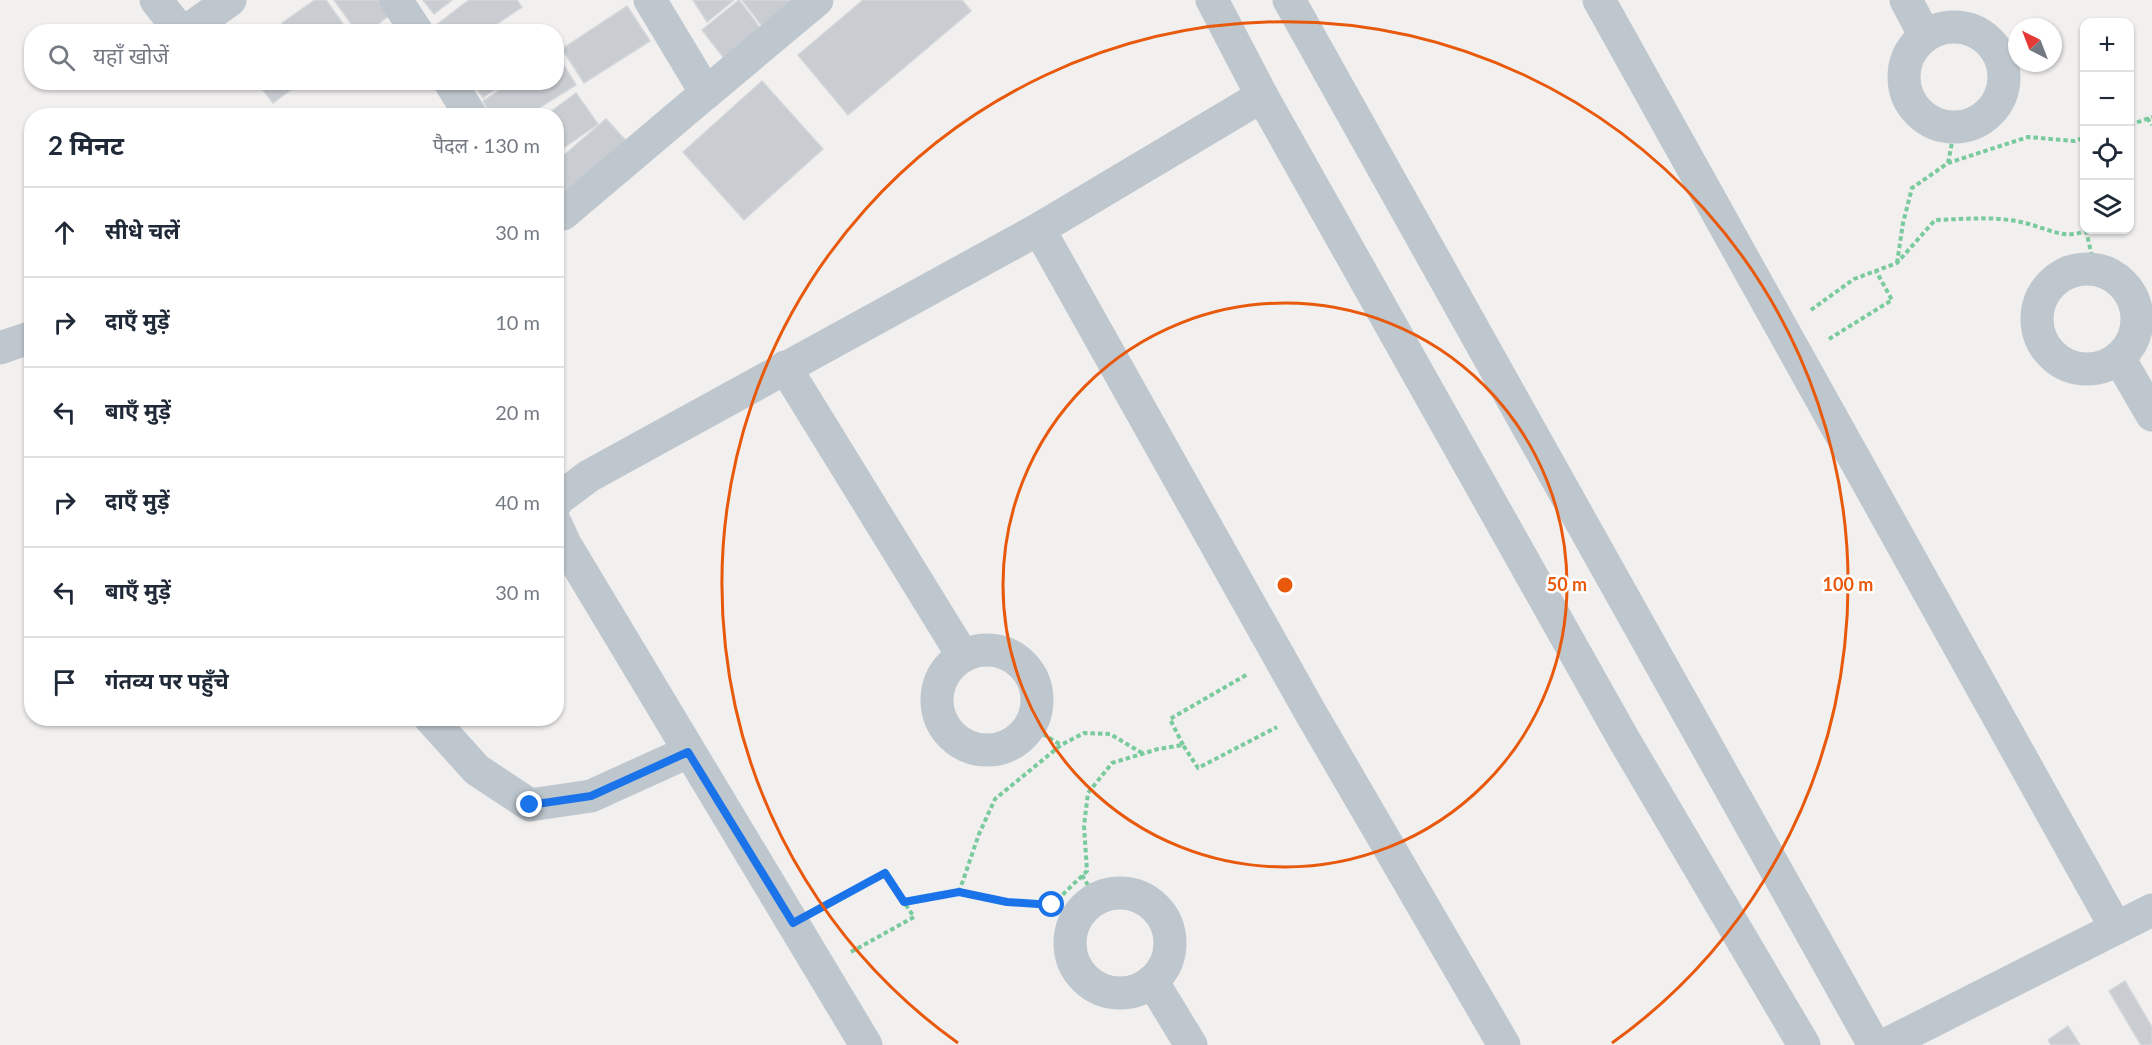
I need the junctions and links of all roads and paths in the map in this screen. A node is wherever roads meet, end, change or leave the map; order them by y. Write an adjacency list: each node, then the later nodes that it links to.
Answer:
1 (156, 0): 10 (street)
2 (230, 0): 11 (street)
3 (396, 0): 12 (street)
4 (650, 0): 15 (street)
5 (817, 0): 15 (street)
6 (1212, 0): 16 (street)
7 (1289, 0): 60 (street)
8 (1599, 0): 32 (street)
9 (1906, 0): 13 (street)
10 (175, 24)
11 (196, 24)
12 (412, 24)
13 (1925, 36): 21 (street); 21 (street)
14 (455, 90): 17 (street)
15 (706, 93): 24 (street)
16 (1262, 96): 25 (street); 59 (street)
17 (466, 108)
18 (2150, 117): 19 (path); 20 (path)
19 (2134, 123)
20 (2152, 125)
21 (1955, 127): 23 (path)
22 (2080, 139): 23 (path)
23 (1948, 163): 28 (path)
24 (564, 212)
25 (1039, 229): 35 (street); 40 (street)
26 (2080, 233): 28 (path)
27 (2087, 234): 29 (path)
28 (1897, 263): 30 (path)
29 (2095, 270): 34 (street); 34 (street)
30 (1876, 271): 32 (path); 32 (path)
31 (24, 340): 33 (street)
32 (1790, 343): 53 (street)
33 (0, 348)
34 (2119, 358): 36 (street)
35 (785, 367): 37 (street); 39 (street)
36 (2152, 415)
37 (564, 495)
38 (564, 542): 46 (street)
39 (963, 656): 43 (street); 43 (street)
40 (1280, 656): 41 (street); 45 (path)
41 (1309, 710): 45 (path); 58 (street)
42 (437, 726): 46 (street)
43 (1030, 726): 44 (path)
44 (1060, 745): 47 (path); 49 (path)
45 (1183, 745): 47 (path)
46 (688, 752): 52 (street)
47 (1143, 754): 48 (path)
48 (1089, 887): 49 (path); 55 (street); 55 (street)
49 (959, 892): 50 (path)
50 (904, 902): 52 (path); 54 (path)
51 (2152, 910): 53 (street)
52 (793, 923): 54 (street)
53 (2116, 928): 61 (street)
54 (821, 968): 56 (street)
55 (1152, 981): 57 (street)
56 (866, 1045)
57 (1191, 1045)
58 (1504, 1045)
59 (1804, 1045)
60 (1874, 1045)
61 (1886, 1045)

